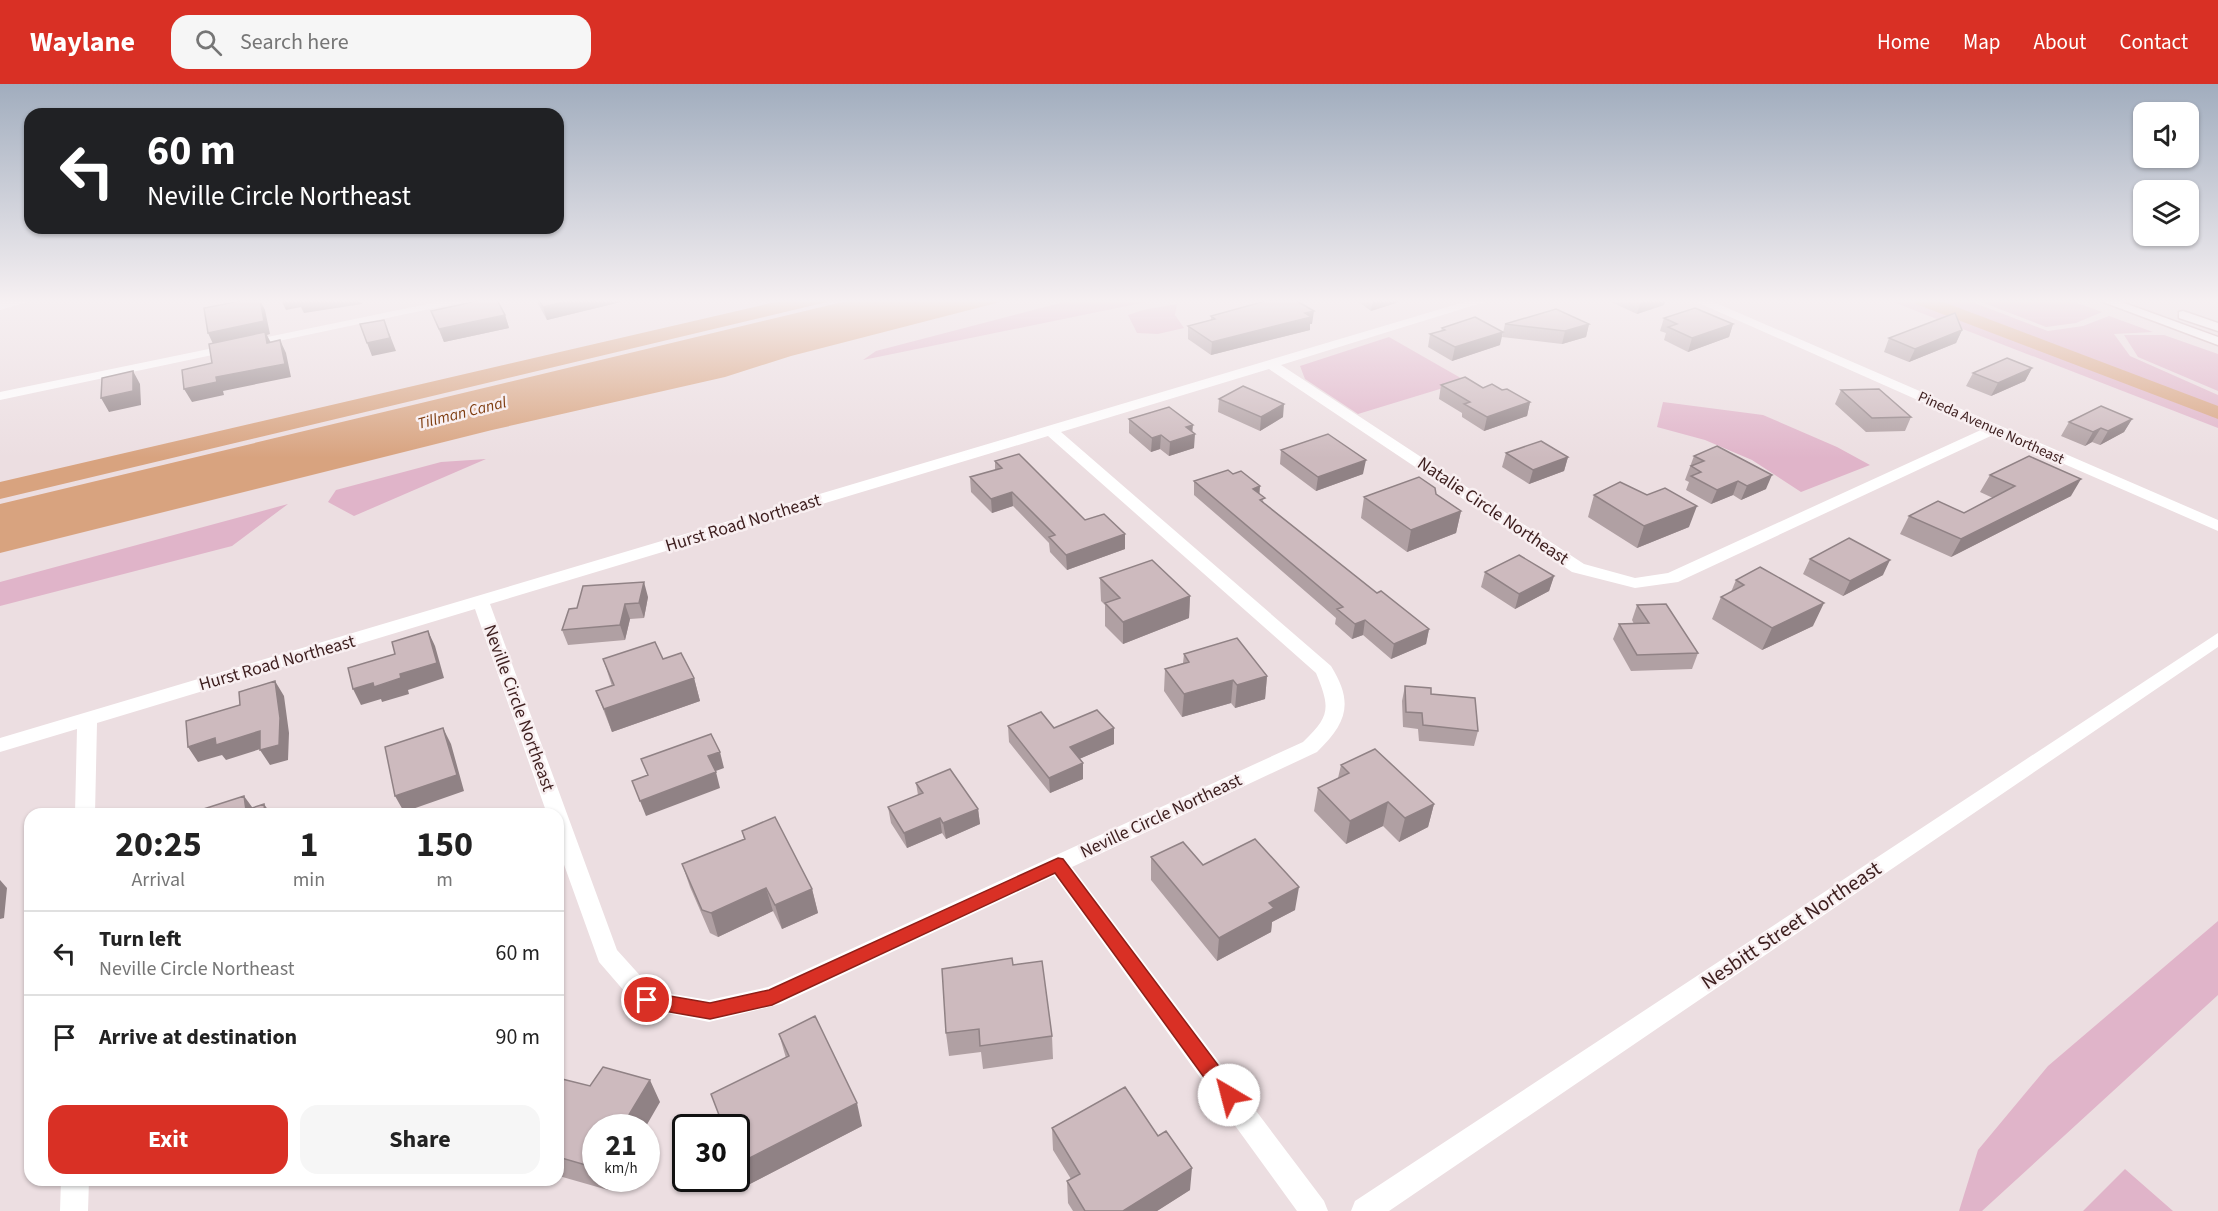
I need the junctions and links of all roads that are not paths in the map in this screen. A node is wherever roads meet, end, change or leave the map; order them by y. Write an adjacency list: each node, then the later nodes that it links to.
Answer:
1 (211, 353): 5 (street)
2 (1313, 353): 4 (street, Hurst Road Northeast)
3 (1819, 353): 6 (street, Pineda Avenue Northeast)
4 (1272, 365): 6 (street, Natalie Circle Northeast); 7 (street, Hurst Road Northeast)
5 (0, 396)
6 (1994, 429): 8 (street, Pineda Avenue Northeast)
7 (1050, 430): 9 (street, Hurst Road Northeast); 16 (street, Neville Circle Northeast)
8 (2218, 526)
9 (481, 602): 11 (street, Hurst Road Northeast); 14 (street, Neville Circle Northeast)
10 (2218, 639): 20 (street, Nesbitt Street Northeast)
11 (87, 719): 12 (street, Hurst Road Northeast); 13 (street)
12 (0, 745)
13 (85, 808)
14 (554, 808)
15 (564, 835): 16 (street, Neville Circle Northeast)
16 (1058, 864): 19 (street)
17 (75, 1186): 18 (street)
18 (74, 1211)
19 (1314, 1211)
20 (1365, 1211)

